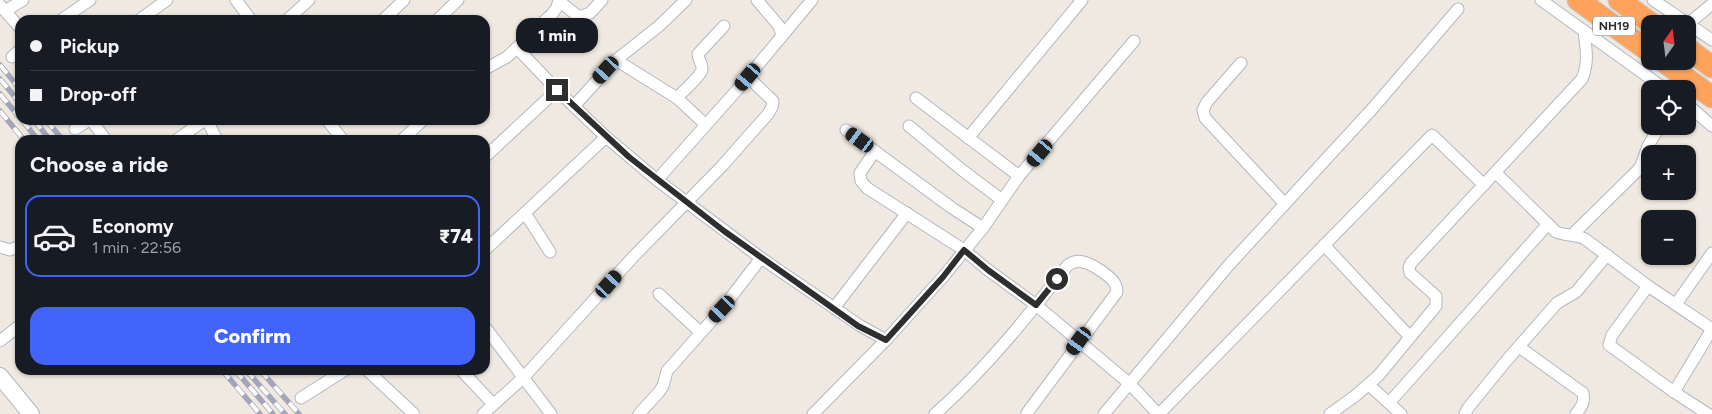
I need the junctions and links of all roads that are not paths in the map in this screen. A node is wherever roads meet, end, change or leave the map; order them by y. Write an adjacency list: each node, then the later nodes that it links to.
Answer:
1 (22, 0): 19 (street)
2 (90, 0): 21 (street)
3 (167, 0): 22 (street)
4 (236, 0): 23 (street)
5 (309, 0): 24 (street)
6 (404, 0): 25 (street)
7 (458, 0): 26 (street)
8 (602, 0): 17 (street)
9 (686, 0): 40 (street)
10 (756, 0): 34 (street)
11 (812, 0): 34 (street)
12 (1082, 0): 69 (street)
13 (1542, 0): 33 (street)
14 (1578, 0): 37 (highway, NH19)
15 (1618, 0): 28 (highway, NH19)
16 (1653, 0): 27 (street)
17 (559, 1): 38 (street)
18 (1712, 4): 29 (street)
19 (3, 8): 30 (street)
20 (1458, 9): 78 (street)
21 (69, 15)
22 (146, 15)
23 (244, 15)
24 (292, 15)
25 (388, 15)
26 (442, 15)
27 (1675, 15)
28 (1641, 16)
29 (1696, 17)
30 (15, 22)
31 (724, 26): 49 (street)
32 (1696, 29): 35 (street)
33 (1584, 31): 46 (street); 72 (street)
34 (782, 36): 45 (street)
35 (1712, 40)
36 (1134, 41): 73 (street)
37 (1641, 46)
38 (517, 48): 42 (street); 47 (street)
39 (1696, 55): 43 (highway)
40 (616, 60): 49 (street); 51 (street)
41 (1241, 64): 78 (street)
42 (490, 66)
43 (1712, 67)
44 (1676, 70): 48 (highway)
45 (748, 77): 58 (street); 77 (street)
46 (1652, 80)
47 (557, 90): 51 (street); 71 (street)
48 (1712, 96)
49 (677, 98): 58 (street)
50 (916, 98): 69 (street)
51 (574, 106): 68 (street)
52 (1696, 112): 60 (street)
53 (82, 125): 61 (street)
54 (94, 125): 63 (street)
55 (198, 125): 64 (street)
56 (331, 125): 65 (street)
57 (418, 125): 66 (street)
58 (706, 125): 74 (street)
59 (909, 126): 76 (street)
60 (1712, 126)
61 (75, 129)
62 (846, 130): 70 (street)
63 (102, 135)
64 (184, 135)
65 (339, 135)
66 (407, 135)
67 (1655, 135): 83 (street)
68 (606, 137): 74 (street); 79 (street)
69 (968, 138): 73 (street)
70 (875, 151): 80 (street); 82 (street)
71 (490, 152)
72 (1496, 173): 75 (street); 81 (street)
73 (1019, 176): 76 (street)
74 (658, 180): 77 (street)
75 (1484, 185): 85 (street); 102 (street)
76 (1002, 200): 82 (street)
77 (686, 202): 92 (street); 111 (street)
78 (1284, 204): 112 (street)
79 (526, 213): 84 (street); 89 (street)
80 (907, 213): 88 (street); 97 (street)
81 (1548, 224): 83 (street); 116 (street)
82 (983, 228): 88 (street)
83 (1572, 235): 91 (street)
84 (490, 245)
85 (1324, 245): 102 (street); 128 (street)
86 (0, 247): 87 (street)
87 (15, 248)
88 (964, 250): 96 (street); 103 (street)
89 (550, 252)
90 (1712, 253): 95 (street)
91 (1606, 255): 93 (street); 106 (street)
92 (761, 258): 97 (street); 100 (street)
93 (1648, 286): 95 (street); 114 (street)
94 (659, 294): 100 (street)
95 (1676, 304): 99 (street)
96 (1036, 305): 105 (street); 105 (street); 127 (street)
97 (834, 308): 103 (street)
98 (15, 329): 104 (street)
99 (1712, 329): 114 (street)
100 (700, 332): 125 (street)
101 (490, 334): 111 (street)
102 (1410, 337): 113 (street)
103 (886, 340): 126 (street)
104 (0, 341)
105 (1079, 341): 112 (street); 118 (street)
106 (1519, 346): 130 (street); 131 (street)
107 (337, 375): 115 (street)
108 (372, 375): 122 (street)
109 (465, 375): 117 (street)
110 (0, 376): 121 (street)
111 (523, 378): 117 (street); 124 (street)
112 (1130, 384): 119 (street); 128 (street)
113 (1369, 385): 116 (street); 120 (street)
114 (1674, 392): 132 (street)
115 (301, 398)
116 (1389, 403): 129 (street)
117 (493, 404): 123 (street)
118 (1027, 413)
119 (1108, 413)
120 (1333, 413)
121 (31, 414)
122 (414, 414)
123 (483, 414)
124 (551, 414)
125 (639, 414)
126 (813, 414)
127 (936, 414)
128 (1159, 414)
129 (1401, 414)
130 (1465, 414)
131 (1576, 414)
132 (1708, 414)

